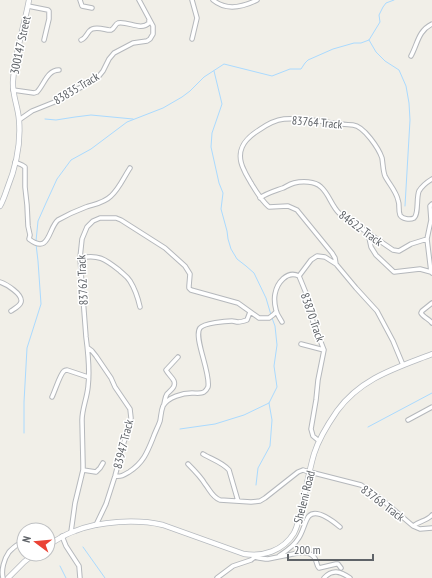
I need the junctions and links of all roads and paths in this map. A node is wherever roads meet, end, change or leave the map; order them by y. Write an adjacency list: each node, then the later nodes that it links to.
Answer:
1 (29, 0): 7 (street, 300147 Street)
2 (80, 0): 8 (street)
3 (139, 0): 9 (street, 83835 Track)
4 (192, 0): 13 (street)
5 (213, 0): 6 (street)
6 (256, 0)
7 (28, 6): 11 (street); 16 (street, 300147 Street)
8 (92, 8)
9 (149, 20): 12 (street); 17 (street, 83835 Track)
10 (432, 24): 14 (street)
11 (44, 40)
12 (81, 40)
13 (192, 40)
14 (411, 56)
15 (59, 70): 16 (street)
16 (13, 90): 17 (street, 300147 Street)
17 (19, 120): 18 (street, 300147 Street)
18 (16, 162): 19 (street); 23 (street, 300147 Street)
19 (130, 168)
20 (432, 179): 21 (street, 83764 Track)
21 (260, 198): 24 (street, 84622 Track); 27 (street)
22 (432, 204): 25 (street)
23 (0, 206)
24 (368, 233): 25 (street, 84622 Track); 28 (street)
25 (427, 239): 28 (street)
26 (80, 258): 32 (street); 34 (street, 83762 Track); 39 (street, 83762 Track)
27 (336, 264): 29 (street); 43 (street)
28 (431, 272)
29 (299, 276): 35 (street, 83870 Track); 40 (street, 83870 Track)
30 (0, 282): 33 (street)
31 (432, 303): 37 (street)
32 (140, 307)
33 (11, 311)
34 (250, 312): 35 (street, 83762 Track); 46 (street)
35 (276, 312): 36 (street)
36 (282, 322)
37 (432, 323)
38 (301, 344): 40 (street)
39 (88, 348): 44 (street, 83762 Track); 55 (street, 83947 Track)
40 (324, 350): 49 (street, 83870 Track)
41 (432, 354): 43 (street, Sheleni Road)
42 (178, 357): 46 (street)
43 (403, 365): 49 (street, Sheleni Road)
44 (88, 377): 45 (street); 53 (street, 83762 Track)
45 (52, 397)
46 (164, 405): 55 (street)
47 (432, 407): 48 (street)
48 (408, 420)
49 (319, 442): 54 (street, Sheleni Road)
50 (203, 454): 56 (street)
51 (103, 463): 53 (street)
52 (188, 464): 56 (street)
53 (83, 470): 62 (street, 83762 Track)
54 (310, 471): 56 (street); 59 (street, 83768 Track); 66 (street, Sheleni Road)
55 (115, 476): 58 (street, 83947 Track)
56 (238, 501)
57 (432, 515): 59 (street)
58 (96, 525): 62 (street, Sheleni Road); 66 (street, Sheleni Road)
59 (413, 526): 61 (street, 83768 Track)
60 (340, 527): 67 (street)
61 (432, 528)
62 (70, 532): 63 (street, Sheleni Road)
63 (62, 536): 64 (street, Sheleni Road); 74 (street)
64 (56, 540)
65 (16, 546): 72 (street)
66 (256, 556): 67 (street); 75 (street)
67 (278, 557): 69 (street)
68 (24, 562): 73 (street)
69 (333, 564): 70 (street); 71 (street)
70 (341, 568)
71 (329, 573): 76 (street); 77 (street)
72 (3, 578)
73 (8, 578)
74 (80, 578)
75 (217, 578)
76 (324, 578)
77 (350, 578)

